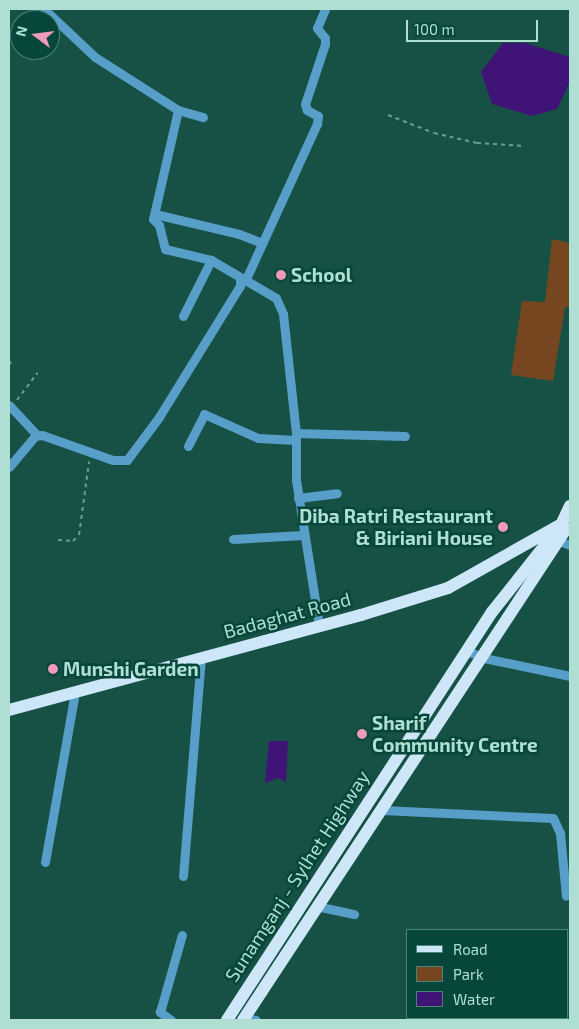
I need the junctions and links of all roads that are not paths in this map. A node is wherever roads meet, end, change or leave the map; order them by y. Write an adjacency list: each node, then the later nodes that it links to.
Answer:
1 (44, 9): 3 (street)
2 (326, 9): 6 (street)
3 (178, 110): 4 (street); 5 (street)
4 (203, 117)
5 (154, 214): 6 (street); 7 (street)
6 (262, 244): 8 (street)
7 (211, 260): 8 (street); 9 (street)
8 (243, 279): 11 (street); 12 (street)
9 (182, 316)
10 (10, 407): 11 (street)
11 (37, 435): 15 (street)
12 (296, 436): 13 (street); 14 (street); 17 (street)
13 (405, 436)
14 (188, 446)
15 (9, 467)
16 (337, 493): 17 (street)
17 (298, 498): 20 (street)
18 (570, 506): 19 (main road, Sunamganj - Sylhet Highway)
19 (567, 524): 22 (main road, Sunamganj - Sylhet Highway); 23 (main road, Sunamganj - Sylhet Highway); 25 (main road, Badaghat Road)
20 (303, 535): 21 (street); 25 (street)
21 (233, 539)
22 (565, 543): 24 (main road, Sunamganj - Sylhet Highway)
23 (492, 612): 24 (main road); 26 (main road, Sunamganj - Sylhet Highway)
24 (507, 622): 28 (main road, Sunamganj - Sylhet Highway)
25 (319, 626): 27 (main road, Badaghat Road)
26 (467, 651): 28 (street); 32 (main road, Sunamganj - Sylhet Highway)
27 (201, 657): 30 (main road, Badaghat Road); 36 (street)
28 (484, 658): 29 (street); 33 (main road, Sunamganj - Sylhet Highway)
29 (570, 676)
30 (75, 691): 31 (main road, Badaghat Road); 35 (street)
31 (9, 710)
32 (408, 740): 33 (main road); 43 (main road, Sunamganj - Sylhet Highway)
33 (422, 749): 34 (main road, Sunamganj - Sylhet Highway)
34 (382, 810): 37 (street); 38 (main road, Sunamganj - Sylhet Highway)
35 (45, 862)
36 (183, 876)
37 (566, 896)
38 (316, 906): 39 (street); 41 (main road, Sunamganj - Sylhet Highway)
39 (354, 914)
40 (182, 935): 42 (street)
41 (248, 1019)
42 (171, 1020)
43 (227, 1020)

